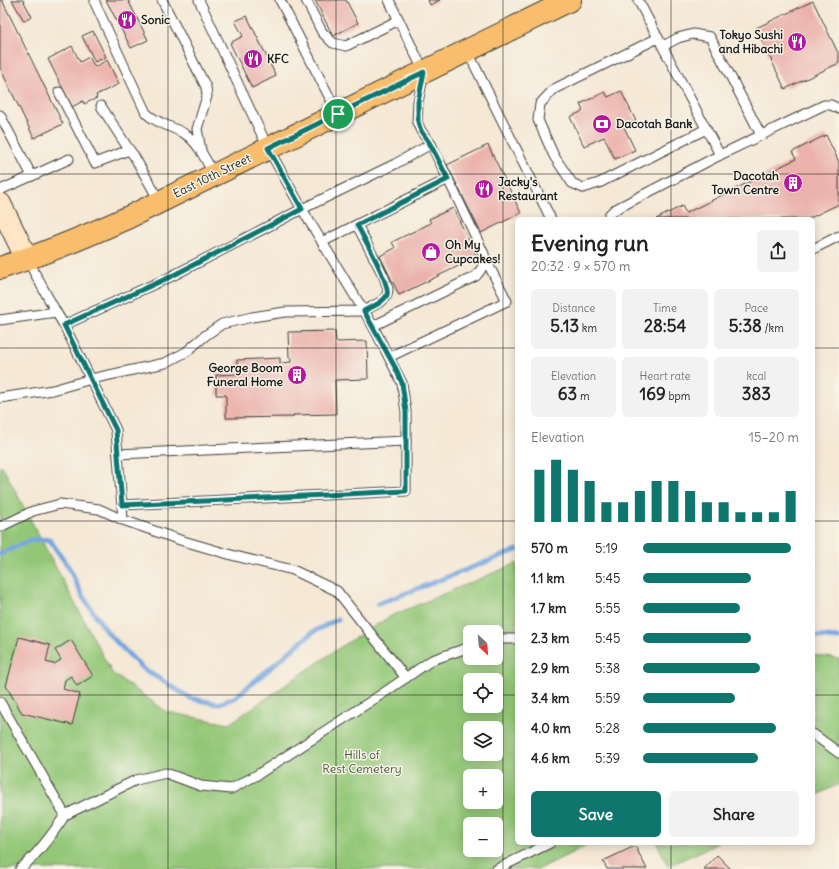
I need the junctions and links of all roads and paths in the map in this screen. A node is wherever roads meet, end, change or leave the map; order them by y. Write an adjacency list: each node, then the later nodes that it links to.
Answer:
1 (95, 0): 24 (lane)
2 (162, 0): 24 (lane)
3 (199, 0): 22 (lane)
4 (280, 0): 17 (lane)
5 (306, 0): 9 (lane)
6 (389, 0): 9 (lane)
7 (570, 0): 12 (main road, East 10th Street)
8 (638, 0): 10 (lane)
9 (399, 20): 13 (lane)
10 (658, 38): 11 (lane); 19 (lane)
11 (663, 46): 19 (lane); 20 (lane)
12 (467, 50): 13 (main road, East 10th Street); 34 (lane)
13 (424, 72): 17 (main road, East 10th Street); 21 (lane)
14 (59, 92): 23 (lane)
15 (101, 106): 23 (lane)
16 (838, 107): 20 (lane)
17 (338, 114): 22 (main road, East 10th Street)
18 (0, 115): 28 (lane)
19 (706, 128): 25 (lane)
20 (762, 135): 25 (lane)
21 (430, 144): 29 (lane); 33 (lane)
22 (268, 148): 27 (main road, East 10th Street); 33 (lane)
23 (129, 150): 31 (lane)
24 (201, 150): 27 (lane)
25 (720, 156): 35 (lane)
26 (69, 159): 28 (lane)
27 (214, 175): 31 (main road, East 10th Street)
28 (32, 176): 30 (lane)
29 (448, 179): 36 (lane); 40 (lane)
30 (0, 190)
31 (160, 202): 41 (main road, East 10th Street)
32 (0, 204): 41 (street)
33 (302, 209): 38 (lane); 46 (lane)
34 (550, 217)
35 (607, 217)
36 (357, 225): 38 (lane); 43 (lane)
37 (839, 236): 39 (lane)
38 (322, 242): 43 (lane)
39 (815, 248)
40 (484, 254): 47 (lane); 48 (lane)
41 (27, 259): 42 (main road, East 10th Street); 44 (lane)
42 (0, 268)
43 (364, 311): 47 (lane); 49 (lane)
44 (56, 312): 45 (lane); 46 (lane)
45 (0, 320)
46 (64, 325): 49 (lane)
47 (373, 326): 48 (lane)
48 (389, 357): 51 (lane)
49 (91, 379): 50 (lane); 52 (lane)
50 (0, 398)
51 (406, 441): 52 (lane); 53 (lane)
52 (118, 454): 53 (lane)
53 (122, 505): 54 (lane)
54 (123, 520): 55 (lane); 59 (lane)
55 (0, 527)
56 (503, 639): 57 (lane)
57 (515, 639)
58 (463, 649): 59 (lane)
59 (406, 678): 63 (lane)
60 (0, 702): 63 (lane)
61 (815, 735): 62 (lane)
62 (839, 753)
63 (65, 815): 65 (lane)
64 (546, 845): 66 (lane)
65 (20, 869)
66 (497, 869)

